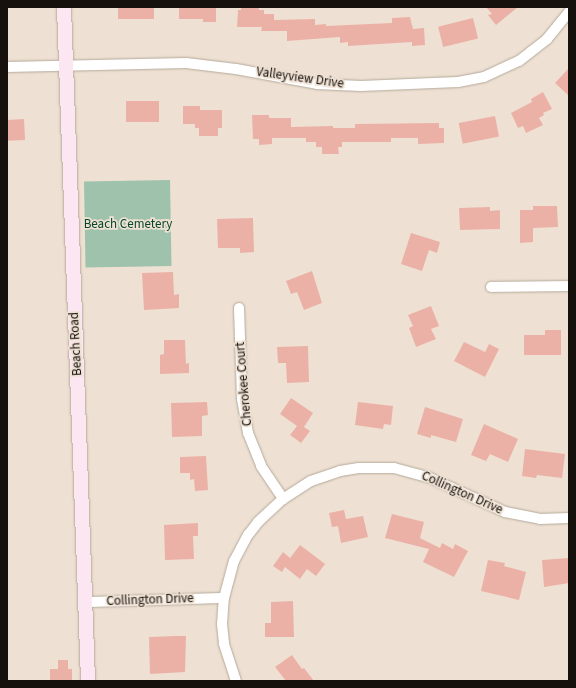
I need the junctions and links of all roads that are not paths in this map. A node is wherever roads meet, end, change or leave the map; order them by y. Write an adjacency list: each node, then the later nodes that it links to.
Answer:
1 (64, 7): 3 (street, Beach Road)
2 (569, 12): 3 (street, Valleyview Drive)
3 (67, 65): 4 (street, Valleyview Drive); 11 (street, Beach Road)
4 (7, 67)
5 (491, 286): 6 (street)
6 (569, 286)
7 (239, 308): 8 (street, Cherokee Court)
8 (283, 499): 9 (street, Collington Drive); 10 (street, Collington Drive)
9 (569, 518)
10 (224, 598): 11 (street, Collington Drive); 13 (street)
11 (86, 602): 12 (street, Beach Road)
12 (88, 681)
13 (236, 681)

